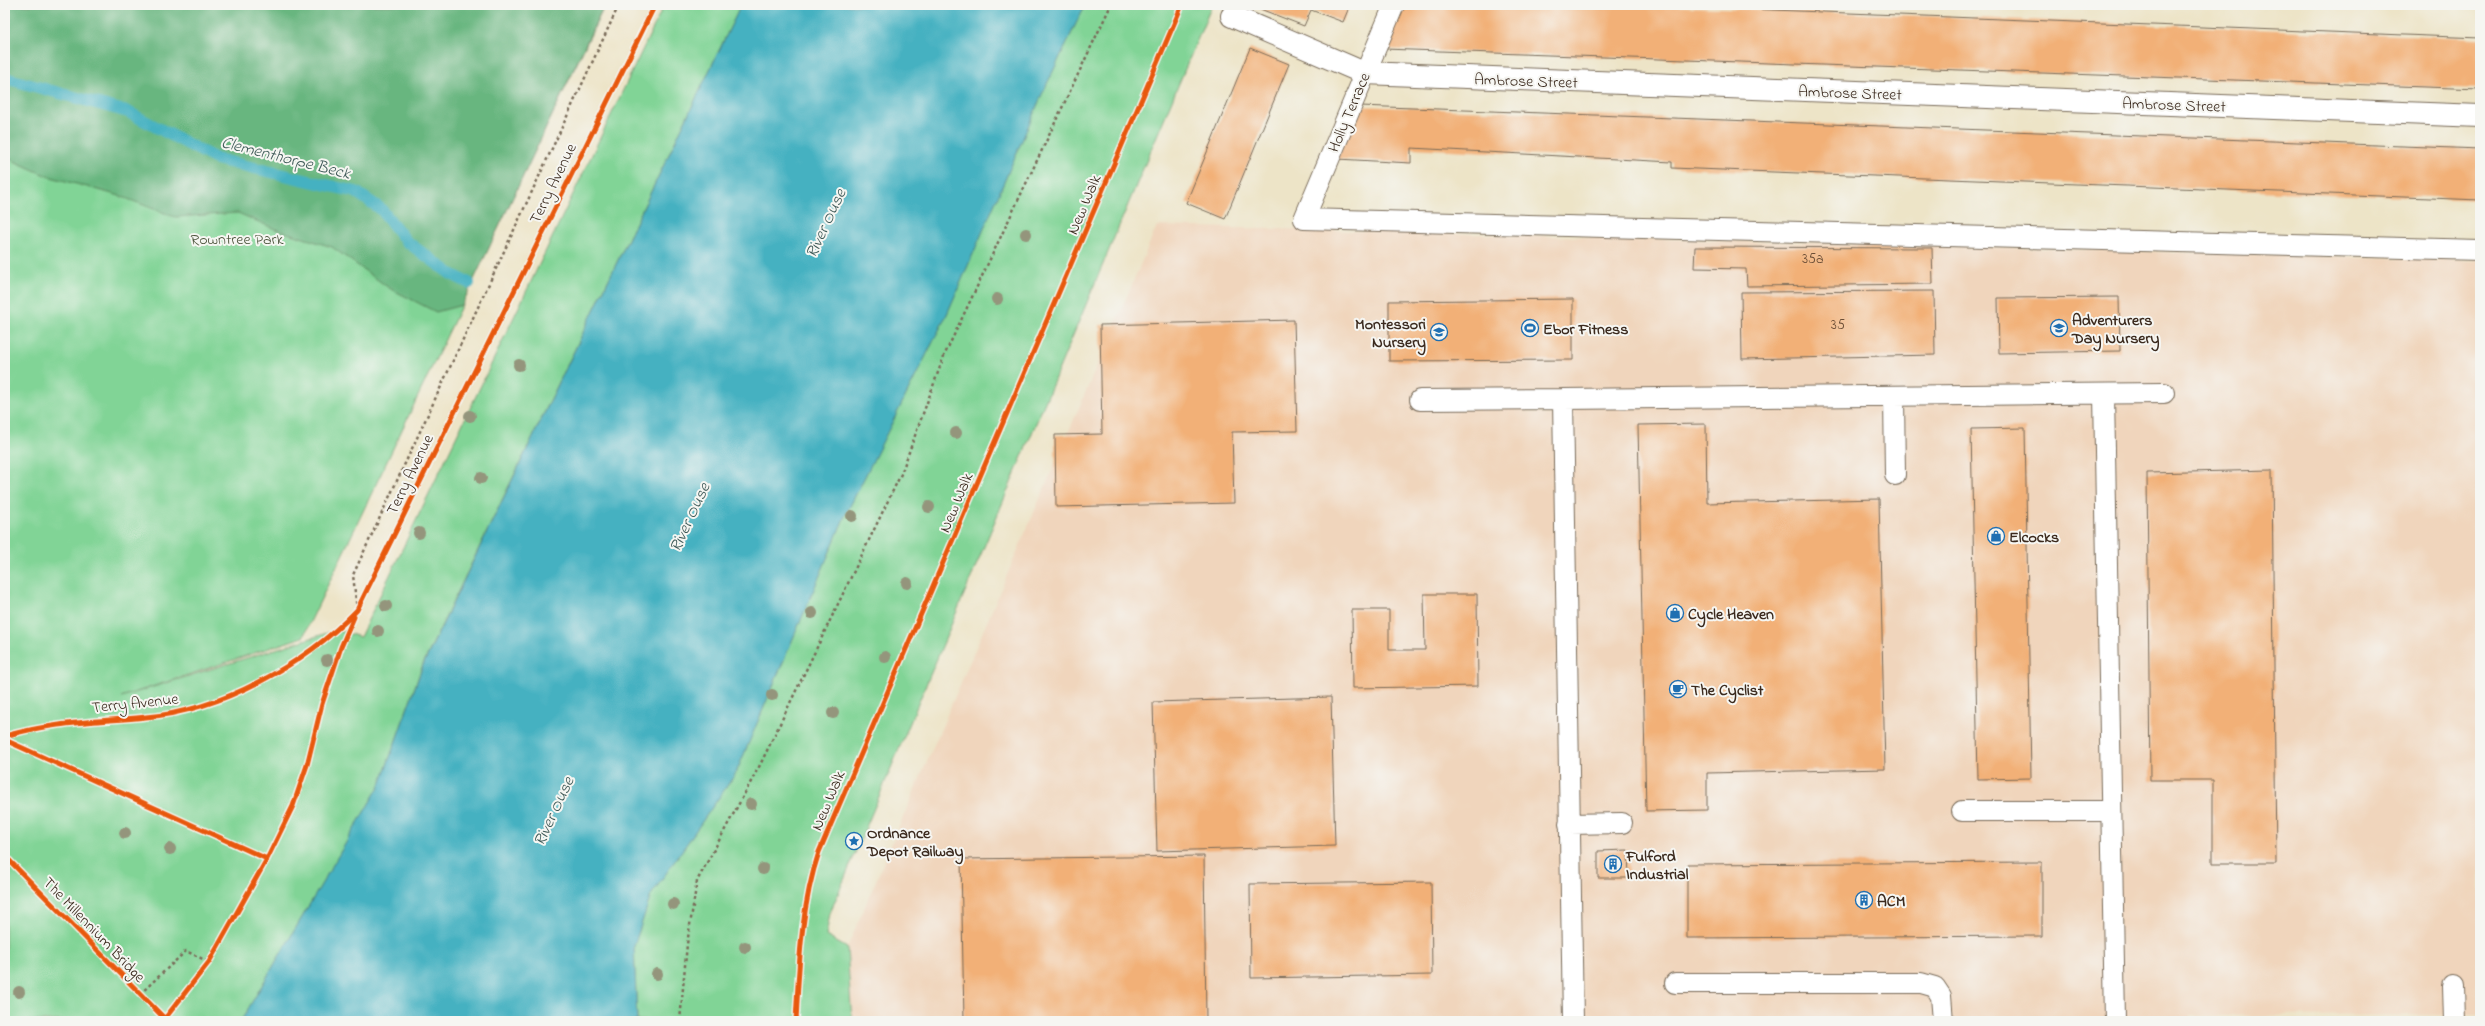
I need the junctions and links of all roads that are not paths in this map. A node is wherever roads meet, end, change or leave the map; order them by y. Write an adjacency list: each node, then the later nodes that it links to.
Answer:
1 (1394, 5): 3 (lane, Holly Terrace)
2 (1232, 16): 3 (street, Ambrose Street)
3 (1364, 73): 4 (street, Ambrose Street); 5 (lane, Holly Terrace)
4 (2480, 116)
5 (2480, 250)
6 (2164, 393): 7 (lane)
7 (2104, 394): 8 (lane); 13 (lane)
8 (1894, 396): 9 (lane); 11 (lane)
9 (1563, 399): 10 (lane); 15 (lane)
10 (1420, 400)
11 (1895, 475)
12 (1962, 811): 13 (lane)
13 (2111, 811): 20 (lane)
14 (1622, 823): 15 (lane)
15 (1570, 824): 18 (lane)
16 (1676, 983): 19 (lane)
17 (2453, 986): 21 (lane)
18 (1573, 1021)
19 (1943, 1021)
20 (2115, 1021)
21 (2454, 1021)

